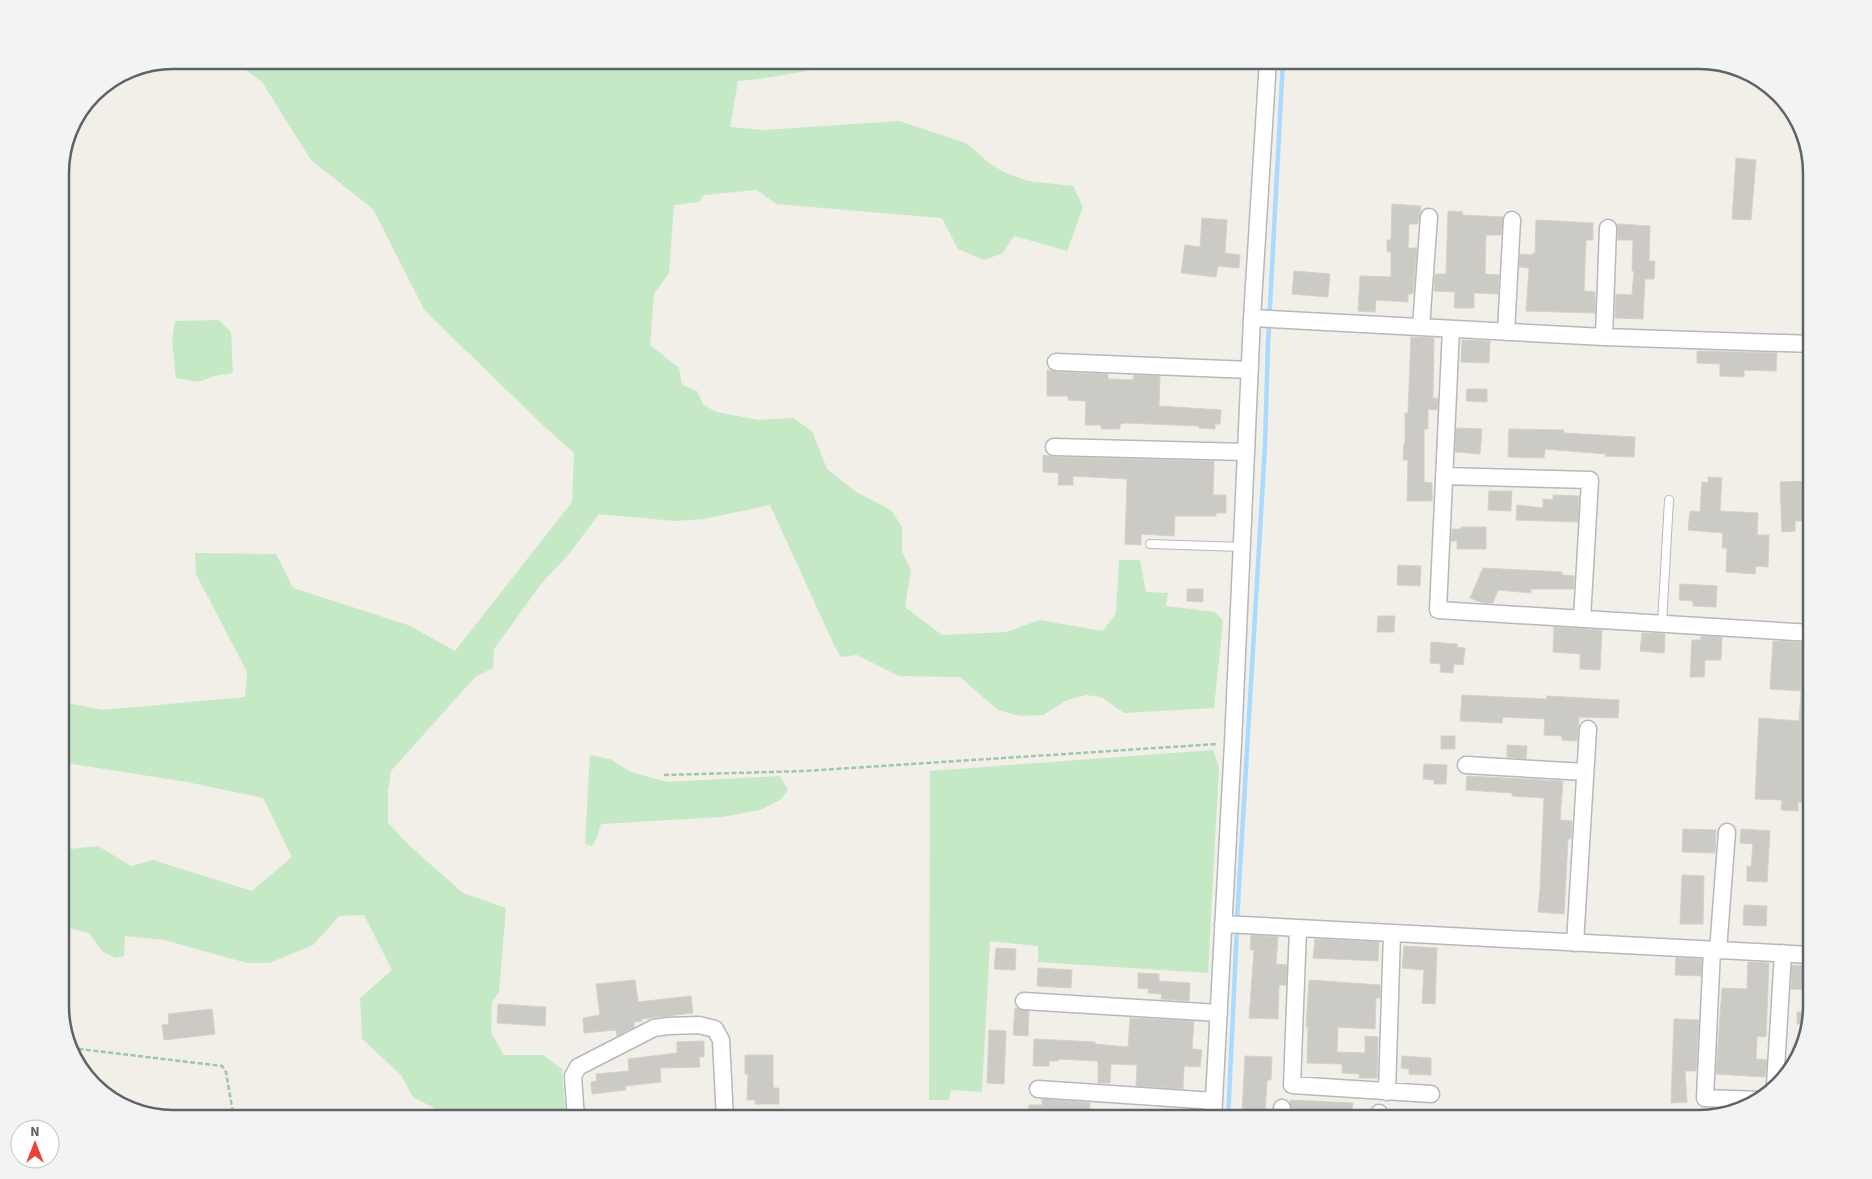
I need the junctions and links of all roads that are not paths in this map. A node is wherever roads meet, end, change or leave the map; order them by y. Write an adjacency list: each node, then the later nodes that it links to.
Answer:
1 (1268, 69): 5 (street)
2 (1429, 217): 6 (street)
3 (1512, 220): 8 (street)
4 (1608, 228): 9 (street)
5 (1264, 319): 6 (street); 12 (street)
6 (1421, 327): 7 (street)
7 (1451, 329): 8 (street); 15 (street)
8 (1506, 332): 9 (street)
9 (1604, 337): 10 (street)
10 (1803, 344)
11 (1056, 362): 12 (street)
12 (1250, 370): 14 (street)
13 (1054, 447): 14 (street)
14 (1246, 452): 18 (street)
15 (1444, 476): 19 (street); 19 (street)
16 (1669, 500): 20 (lane)
17 (1150, 544): 18 (lane)
18 (1242, 547): 26 (street)
19 (1582, 619): 20 (street)
20 (1662, 624): 21 (street)
21 (1803, 632)
22 (1588, 729): 24 (street)
23 (1466, 765): 24 (street)
24 (1585, 772): 29 (street)
25 (1727, 832): 30 (street)
26 (1233, 924): 27 (street); 34 (street)
27 (1298, 928): 28 (street); 37 (street)
28 (1392, 933): 29 (street); 37 (street)
29 (1575, 943): 30 (street)
30 (1715, 950): 31 (street); 39 (street)
31 (1783, 954): 32 (street); 35 (street)
32 (1803, 955)
33 (1024, 1001): 34 (street)
34 (1218, 1014): 40 (street)
35 (1775, 1077)
36 (1038, 1089): 40 (street)
37 (1387, 1092): 38 (street)
38 (1431, 1094)
39 (1744, 1099)
40 (1214, 1101): 43 (street)
41 (575, 1110): 42 (street)
42 (725, 1110)
43 (1214, 1110)

